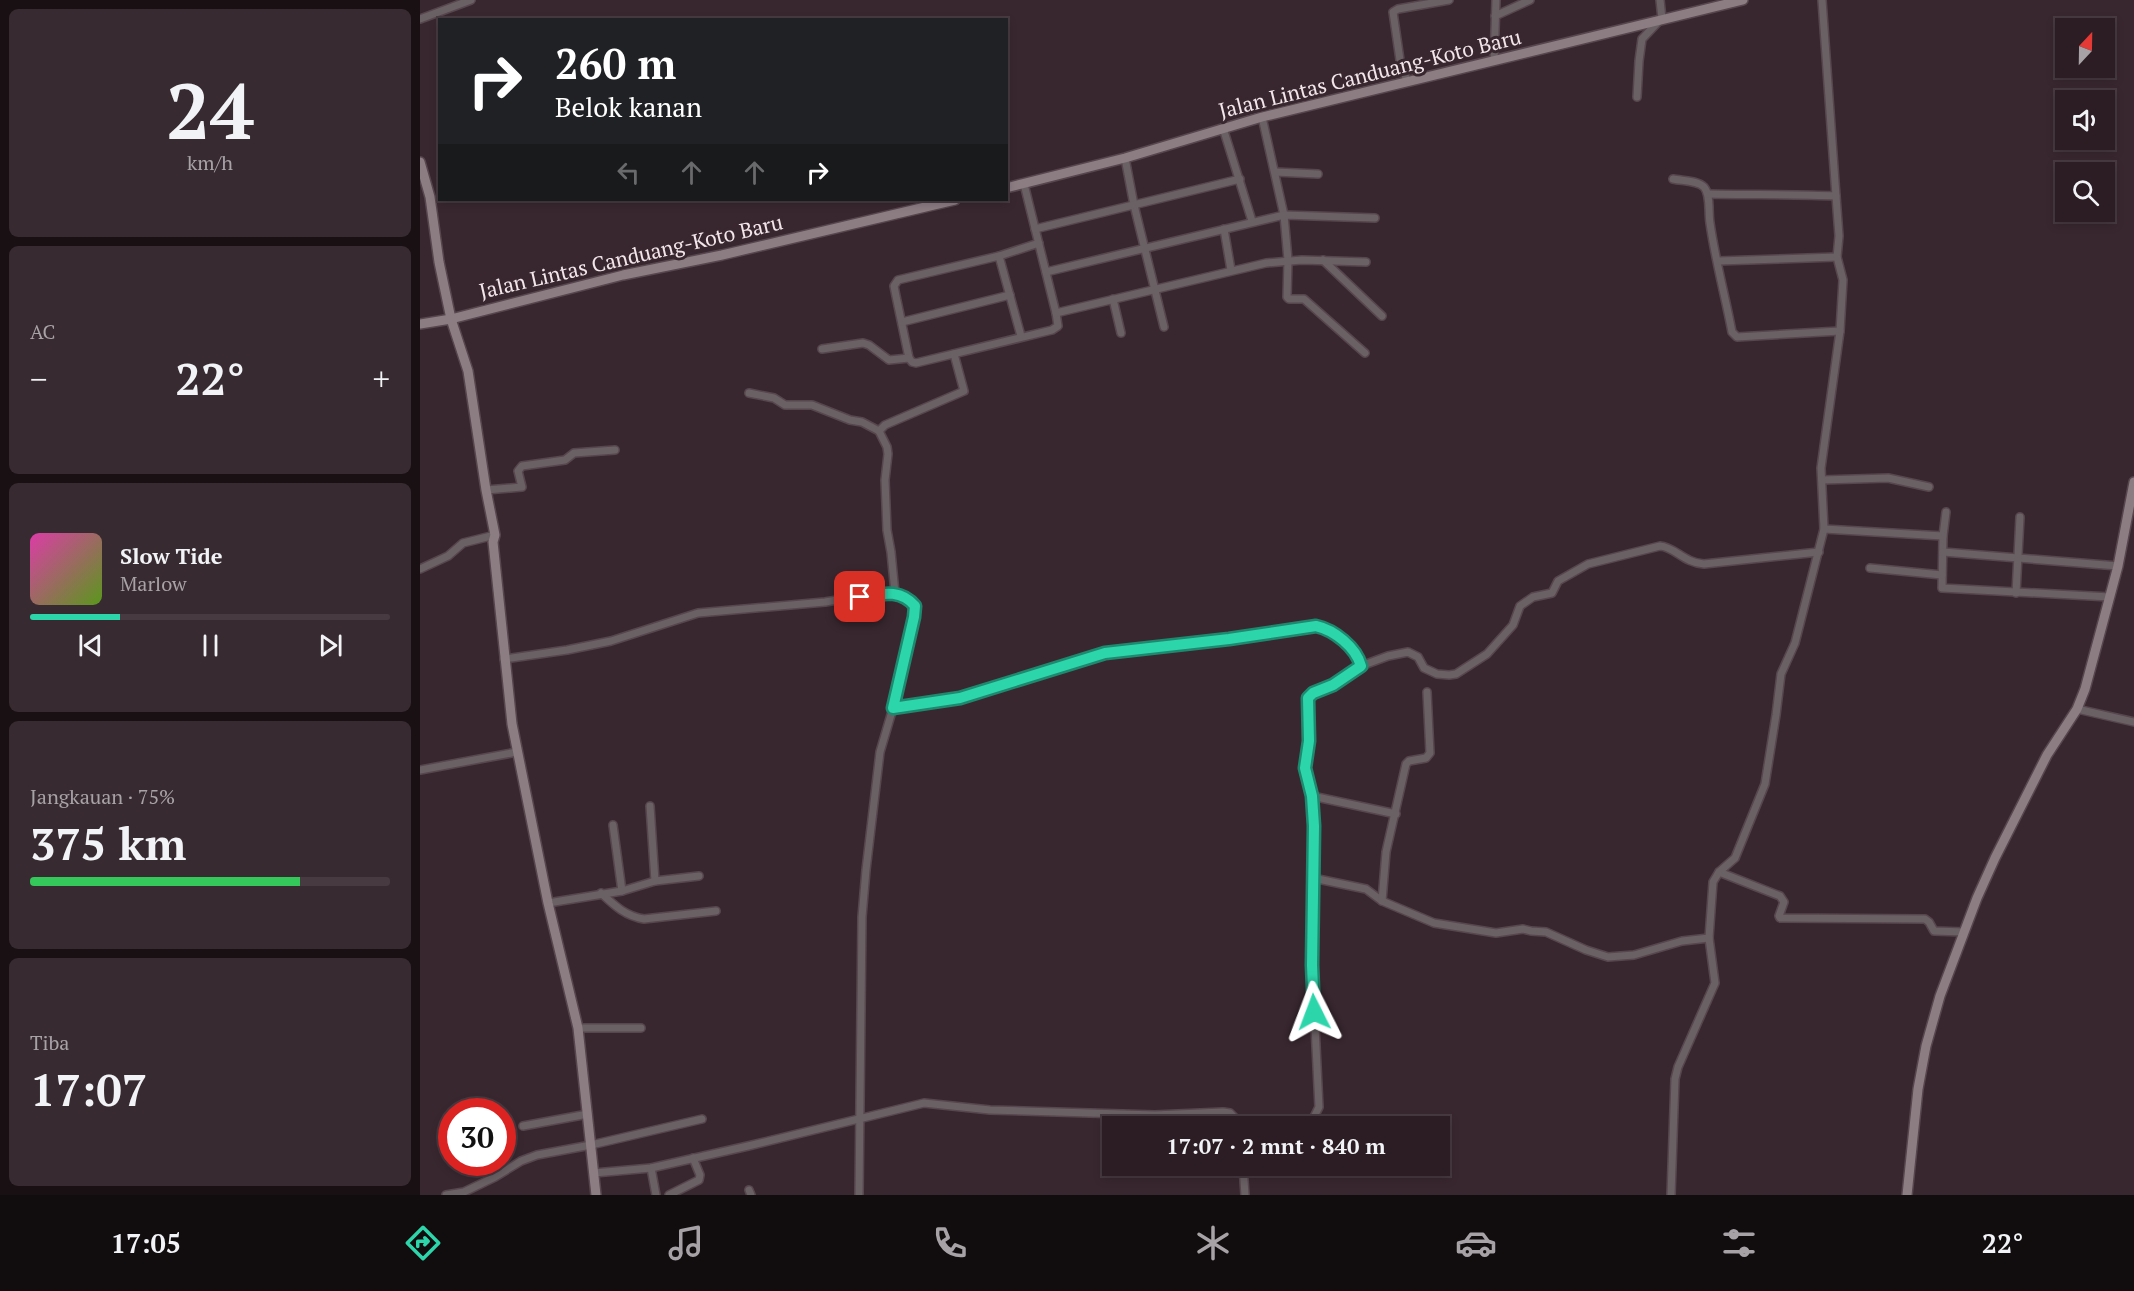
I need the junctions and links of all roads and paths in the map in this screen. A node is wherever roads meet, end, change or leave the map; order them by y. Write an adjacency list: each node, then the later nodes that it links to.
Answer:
1 (471, 0): 9 (street)
2 (1449, 0): 12 (street)
3 (1496, 0): 8 (street)
4 (1530, 0): 8 (street)
5 (1660, 0): 10 (street)
6 (1743, 0): 10 (street, Jalan Lintas Canduang-Koto Baru)
7 (1822, 0): 26 (street)
8 (1495, 16): 11 (street)
9 (420, 19)
10 (1661, 20): 11 (street, Jalan Lintas Canduang-Koto Baru); 13 (street)
11 (1494, 61): 12 (street, Jalan Lintas Canduang-Koto Baru)
12 (1407, 81): 14 (street, Jalan Lintas Canduang-Koto Baru)
13 (1637, 97)
14 (1263, 117): 15 (street, Jalan Lintas Canduang-Koto Baru); 18 (street)
15 (1223, 128): 16 (street, Jalan Lintas Canduang-Koto Baru); 20 (street)
16 (1125, 158): 22 (street, Jalan Lintas Canduang-Koto Baru); 28 (street)
17 (420, 162): 25 (street)
18 (1275, 172): 19 (street); 29 (street)
19 (1318, 174)
20 (1240, 179): 28 (street); 31 (street)
21 (1673, 179): 24 (street)
22 (1024, 184): 23 (street, Jalan Lintas Canduang-Koto Baru); 32 (street)
23 (1008, 188)
24 (1708, 194): 26 (street); 40 (street)
25 (435, 196): 49 (street)
26 (1836, 196): 37 (street)
27 (951, 201): 49 (street, Jalan Lintas Canduang-Koto Baru)
28 (1134, 205): 32 (street); 35 (street)
29 (1284, 215): 30 (street); 31 (street); 38 (street)
30 (1375, 218)
31 (1252, 221): 33 (street)
32 (1035, 229): 34 (street)
33 (1224, 229): 35 (street); 42 (street)
34 (1039, 243): 36 (street); 43 (street)
35 (1145, 248): 43 (street); 44 (street)
36 (999, 256): 45 (street); 50 (street)
37 (1837, 257): 40 (street); 53 (street)
38 (1288, 260): 39 (street); 42 (street); 57 (street)
39 (1323, 260): 41 (street); 48 (street)
40 (1718, 261): 53 (street)
41 (1366, 262)
42 (1231, 270): 44 (street)
43 (1046, 272): 47 (street)
44 (1155, 288): 46 (street); 52 (street)
45 (1010, 295): 50 (street); 55 (street)
46 (1113, 299): 47 (street); 54 (street)
47 (1056, 313): 55 (street)
48 (1382, 316)
49 (451, 319): 51 (street, Jalan Lintas Canduang-Koto Baru); 66 (street)
50 (902, 322): 59 (street)
51 (420, 324)
52 (1164, 327)
53 (1840, 331): 63 (street)
54 (1121, 333)
55 (1022, 336): 58 (street)
56 (822, 349): 59 (street)
57 (1365, 353)
58 (954, 354): 59 (street); 61 (street)
59 (909, 358)
60 (749, 393): 61 (street)
61 (879, 431): 79 (street)
62 (615, 450): 66 (street)
63 (1822, 480): 65 (street); 69 (street)
64 (2134, 482): 75 (street)
65 (1929, 487)
66 (486, 490): 70 (street)
67 (1946, 512): 71 (street)
68 (2020, 517): 74 (street)
69 (1824, 529): 71 (street); 72 (street)
70 (495, 535): 77 (street); 82 (street)
71 (1943, 536): 73 (street)
72 (1819, 552): 83 (street); 94 (street)
73 (1943, 552): 74 (street); 78 (street)
74 (2018, 558): 75 (street); 80 (street)
75 (2118, 566): 81 (street)
76 (1870, 568): 78 (street)
77 (420, 569)
78 (1942, 575): 80 (street)
79 (895, 593): 82 (street); 85 (street)
80 (2016, 593): 81 (street)
81 (2110, 597): 86 (street)
82 (504, 659): 88 (street)
83 (1361, 666): 85 (street); 90 (street)
84 (1428, 692): 92 (street)
85 (893, 708): 110 (street)
86 (2077, 709): 87 (street); 103 (street)
87 (2134, 722)
88 (518, 752): 89 (street); 101 (street)
89 (420, 770)
90 (1312, 796): 92 (street); 96 (street)
91 (650, 807): 97 (street)
92 (1396, 814): 100 (street)
93 (613, 825): 98 (street)
94 (1719, 872): 103 (street); 104 (street)
95 (699, 876): 97 (street)
96 (1313, 878): 100 (street); 109 (street)
97 (655, 881): 98 (street)
98 (622, 891): 99 (street)
99 (601, 893): 101 (street); 102 (street)
100 (1382, 901): 104 (street)
101 (548, 903): 105 (street)
102 (716, 911)
103 (1964, 932): 125 (street)
104 (1708, 938): 124 (street)
105 (578, 1028): 106 (street); 107 (street)
106 (641, 1028)
107 (588, 1114): 112 (street); 113 (street)
108 (1232, 1116): 110 (street)
109 (1314, 1116)
110 (860, 1118): 114 (street); 122 (street)
111 (702, 1119): 113 (street)
112 (523, 1126)
113 (591, 1145): 116 (street); 118 (street)
114 (693, 1158): 115 (street); 121 (street)
115 (651, 1168): 116 (street); 120 (street)
116 (594, 1173): 119 (street)
117 (1244, 1176): 123 (street)
118 (446, 1195)
119 (596, 1195)
120 (656, 1195)
121 (669, 1195)
122 (859, 1195)
123 (1245, 1195)
124 (1671, 1195)
125 (1907, 1195)

